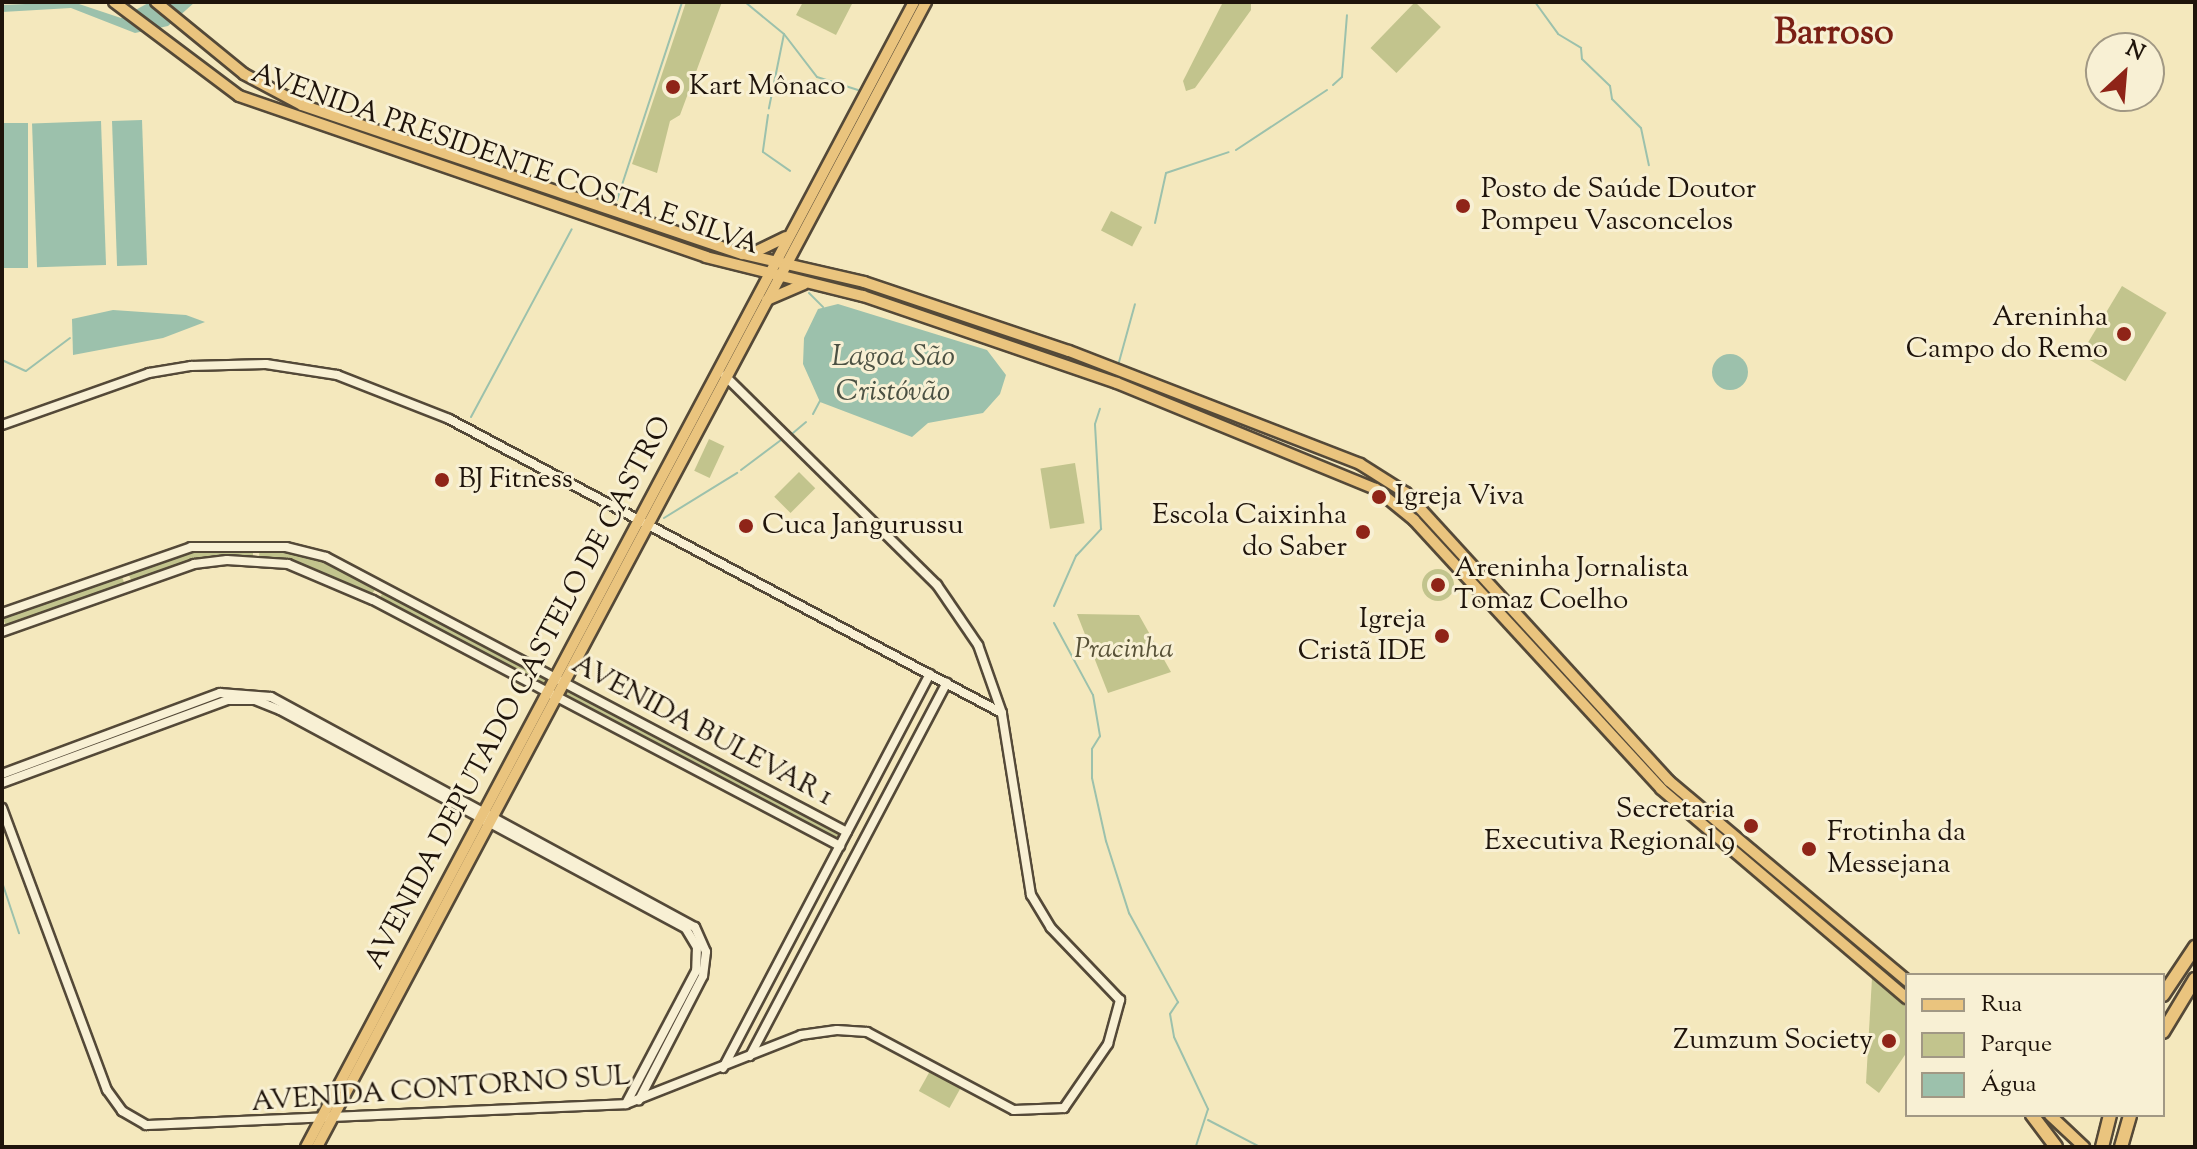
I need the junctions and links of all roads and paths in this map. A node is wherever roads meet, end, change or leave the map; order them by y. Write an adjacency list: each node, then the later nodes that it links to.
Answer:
1 (114, 2): 6 (main road, AVENIDA PRESIDENTE COSTA E SILVA)
2 (156, 2): 5 (main road, AVENIDA PRESIDENTE COSTA E SILVA)
3 (914, 2): 10 (main road)
4 (926, 2): 10 (main road)
5 (500, 173): 6 (main road); 7 (main road, AVENIDA PRESIDENTE COSTA E SILVA)
6 (496, 185): 8 (main road, AVENIDA PRESIDENTE COSTA E SILVA)
7 (562, 194): 8 (main road); 9 (main road, AVENIDA PRESIDENTE COSTA E SILVA)
8 (559, 207): 11 (main road, AVENIDA PRESIDENTE COSTA E SILVA)
9 (679, 233): 11 (main road); 12 (main road, AVENIDA PRESIDENTE COSTA E SILVA)
10 (796, 236): 12 (main road); 13 (main road, AVENIDA DEPUTADO CASTELO DE CASTRO); 15 (main road)
11 (674, 246): 14 (main road, AVENIDA PRESIDENTE COSTA E SILVA)
12 (743, 254): 13 (main road, AVENIDA PRESIDENTE COSTA E SILVA)
13 (780, 263): 15 (main road, AVENIDA PRESIDENTE COSTA E SILVA); 16 (main road, AVENIDA DEPUTADO CASTELO DE CASTRO)
14 (741, 267): 16 (main road, AVENIDA PRESIDENTE COSTA E SILVA); 18 (main road)
15 (812, 270): 19 (main road, AVENIDA PRESIDENTE COSTA E SILVA)
16 (774, 275): 17 (main road, AVENIDA PRESIDENTE COSTA E SILVA); 18 (main road, AVENIDA DEPUTADO CASTELO DE CASTRO)
17 (807, 283): 18 (main road); 21 (main road, AVENIDA PRESIDENTE COSTA E SILVA)
18 (760, 299): 23 (main road, AVENIDA DEPUTADO CASTELO DE CASTRO); 27 (main road, AVENIDA DEPUTADO CASTELO DE CASTRO)
19 (974, 320): 20 (main road, AVENIDA PRESIDENTE COSTA E SILVA); 21 (main road)
20 (989, 325): 22 (main road); 25 (main road, AVENIDA PRESIDENTE COSTA E SILVA)
21 (970, 332): 22 (main road, AVENIDA PRESIDENTE COSTA E SILVA)
22 (986, 338): 28 (main road, AVENIDA PRESIDENTE COSTA E SILVA)
23 (725, 376): 27 (main road, AVENIDA DEPUTADO CASTELO DE CASTRO); 39 (street)
24 (2, 425): 30 (street)
25 (1256, 427): 26 (main road, AVENIDA PRESIDENTE COSTA E SILVA); 28 (main road)
26 (1273, 433): 29 (main road); 32 (main road, AVENIDA PRESIDENTE COSTA E SILVA)
27 (685, 440): 30 (main road, AVENIDA DEPUTADO CASTELO DE CASTRO)
28 (1250, 440): 29 (main road, AVENIDA PRESIDENTE COSTA E SILVA)
29 (1268, 447): 34 (main road, AVENIDA PRESIDENTE COSTA E SILVA)
30 (642, 521): 35 (street); 36 (main road, AVENIDA DEPUTADO CASTELO DE CASTRO)
31 (2, 613): 36 (street, AVENIDA BULEVAR 1)
32 (1531, 627): 34 (main road); 42 (main road, AVENIDA PRESIDENTE COSTA E SILVA)
33 (2, 632): 38 (street, AVENIDA BULEVAR 1)
34 (1521, 636): 42 (main road, AVENIDA PRESIDENTE COSTA E SILVA)
35 (930, 674): 37 (street); 46 (street)
36 (558, 680): 38 (main road, AVENIDA DEPUTADO CASTELO DE CASTRO); 46 (street, AVENIDA BULEVAR 1)
37 (947, 683): 39 (street); 49 (street)
38 (550, 695): 44 (main road, AVENIDA DEPUTADO CASTELO DE CASTRO); 47 (street, AVENIDA BULEVAR 1)
39 (1002, 713): 57 (street, AVENIDA CONTORNO SUL)
40 (2, 774): 44 (street)
41 (2, 783): 44 (street)
42 (1665, 785): 45 (main road)
43 (2, 808): 66 (street, AVENIDA CONTORNO SUL)
44 (486, 816): 55 (street); 66 (main road, AVENIDA DEPUTADO CASTELO DE CASTRO)
45 (1704, 819): 51 (main road); 54 (main road)
46 (847, 832): 47 (street)
47 (840, 846): 48 (street)
48 (815, 892): 49 (street); 58 (street)
49 (830, 900): 57 (street)
50 (2195, 947): 53 (highway)
51 (1905, 979)
52 (2195, 979): 56 (highway)
53 (2165, 992)
54 (1905, 996)
55 (676, 1021): 59 (street); 60 (street)
56 (2165, 1029)
57 (750, 1056): 58 (street, AVENIDA CONTORNO SUL)
58 (723, 1068): 59 (street, AVENIDA CONTORNO SUL)
59 (639, 1101): 60 (street, AVENIDA CONTORNO SUL)
60 (626, 1104): 66 (street, AVENIDA CONTORNO SUL)
61 (2034, 1117): 70 (highway)
62 (2052, 1117): 67 (main road)
63 (2060, 1117): 67 (main road)
64 (2110, 1117): 72 (highway)
65 (2129, 1117): 73 (highway)
66 (326, 1120): 68 (main road, AVENIDA DEPUTADO CASTELO DE CASTRO); 69 (main road, AVENIDA DEPUTADO CASTELO DE CASTRO)
67 (2082, 1143): 71 (main road)
68 (306, 1147)
69 (317, 1147)
70 (2056, 1147)
71 (2092, 1147)
72 (2102, 1147)
73 (2121, 1147)

